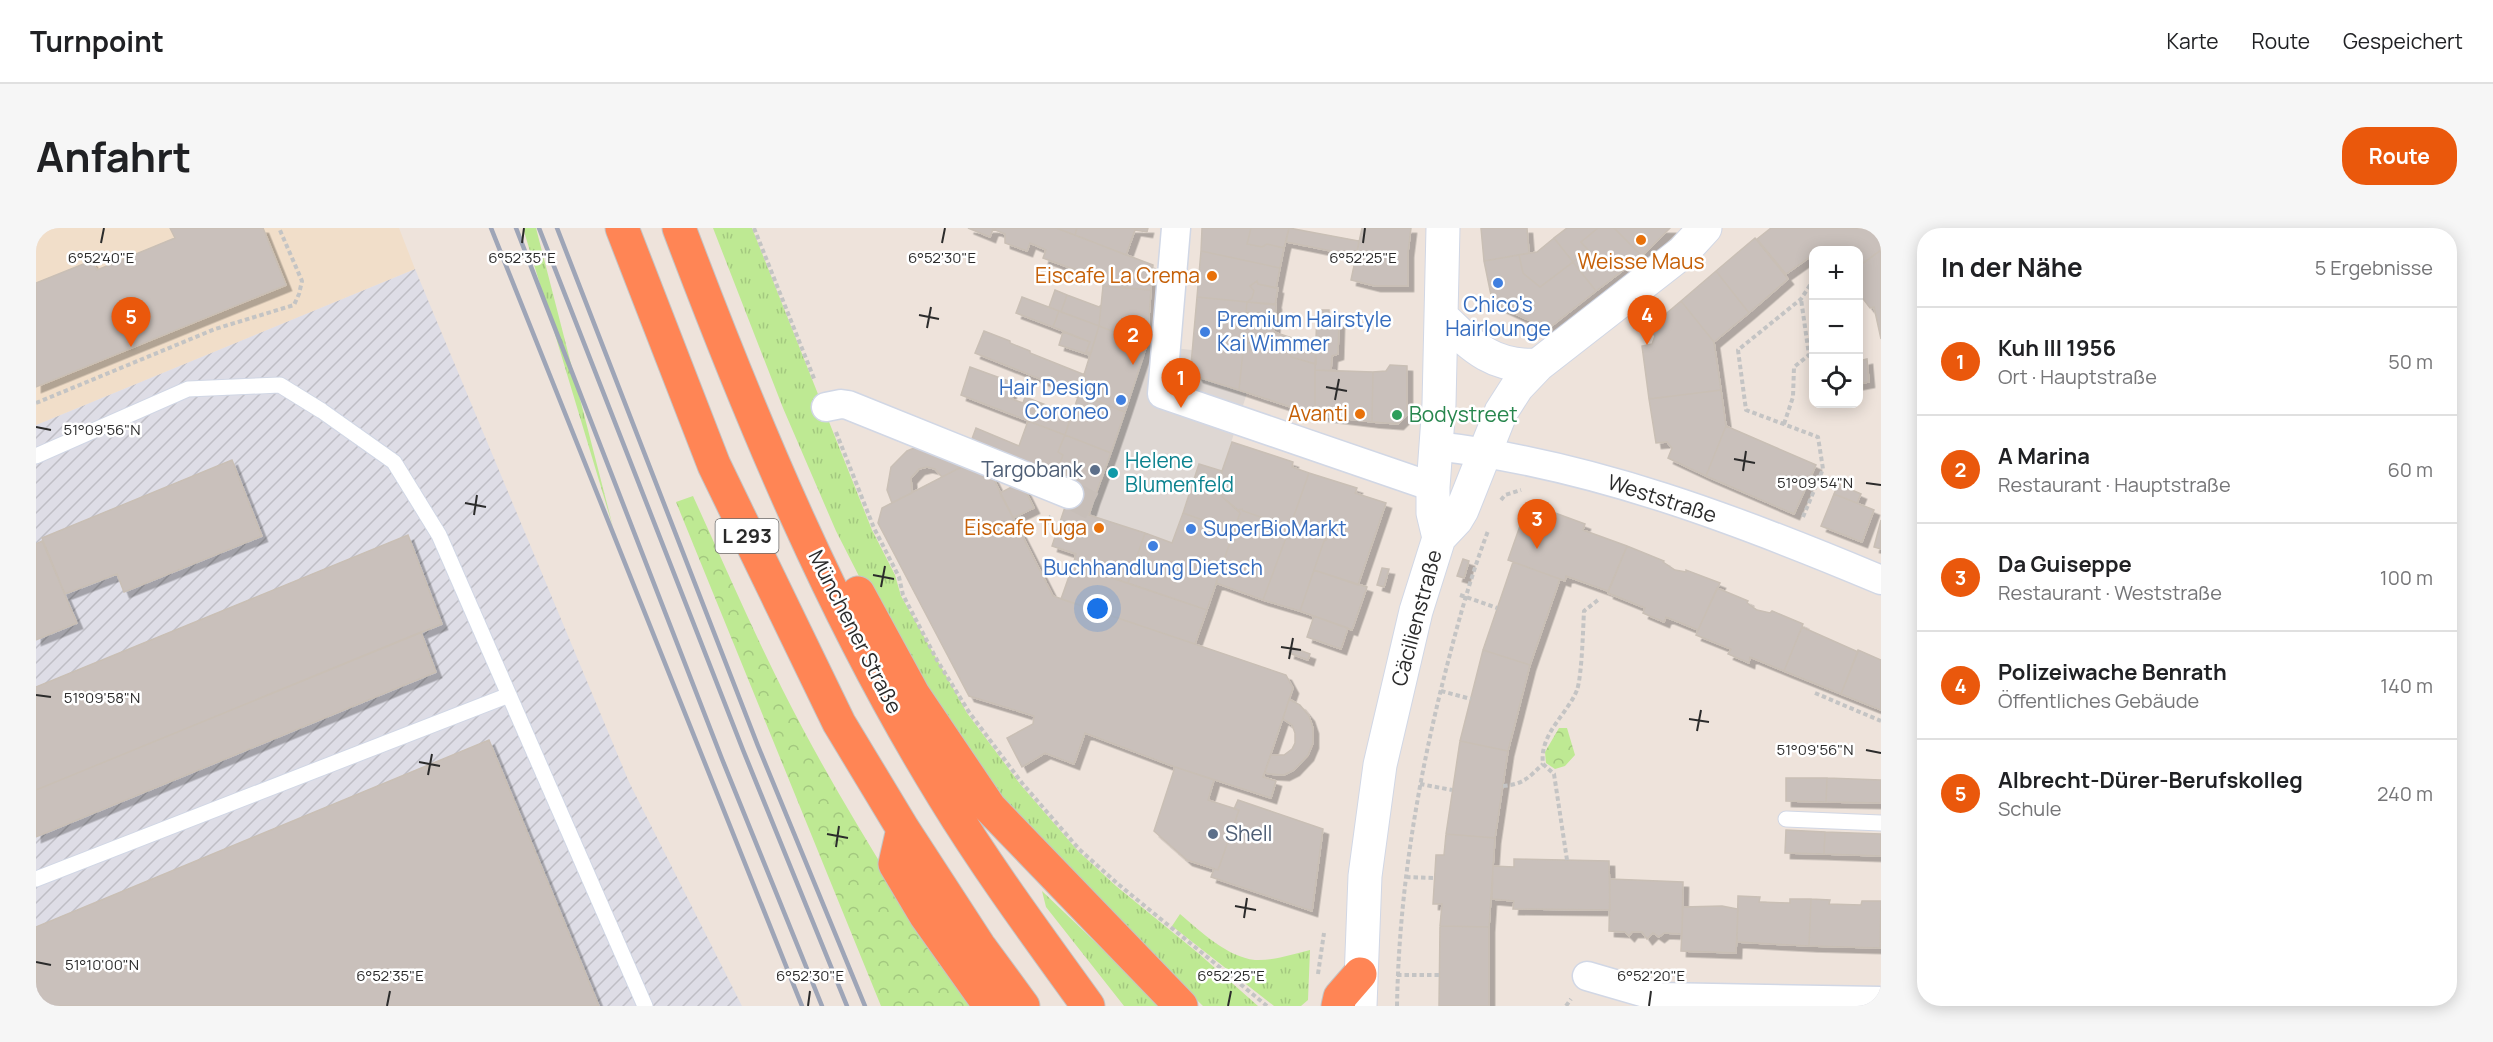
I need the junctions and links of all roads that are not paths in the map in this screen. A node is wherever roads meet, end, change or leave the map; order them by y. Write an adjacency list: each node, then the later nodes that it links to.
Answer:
1 (622, 228): 20 (highway, L 293)
2 (679, 228): 14 (highway, Münchener Straße / L 293)
3 (1176, 228): 12 (street)
4 (1443, 228): 6 (street, Cäcilienstraße)
5 (1705, 228): 7 (street)
6 (1441, 316): 7 (street); 9 (street, Cäcilienstraße)
7 (1538, 365): 10 (street)
8 (826, 407): 13 (street)
9 (1436, 446): 10 (street, Weststraße); 12 (street, Cäcilienstraße)
10 (1486, 452): 15 (street); 16 (street, Weststraße)
11 (36, 456): 17 (lane)
12 (1433, 488): 15 (street, Cäcilienstraße)
13 (1069, 494)
14 (803, 528): 28 (highway, Münchener Straße / L 293); 29 (highway)
15 (1439, 538): 23 (street, Cäcilienstraße)
16 (1881, 580)
17 (509, 695): 21 (lane); 25 (lane)
18 (1786, 819): 19 (lane)
19 (1881, 823)
20 (903, 829): 26 (highway); 27 (highway, L 293)
21 (36, 879)
22 (1587, 976): 24 (street)
23 (1360, 998): 30 (highway)
24 (1881, 1001)
25 (645, 1006)
26 (990, 1006)
27 (1023, 1006)
28 (1088, 1006)
29 (1181, 1006)
30 (1338, 1006)

